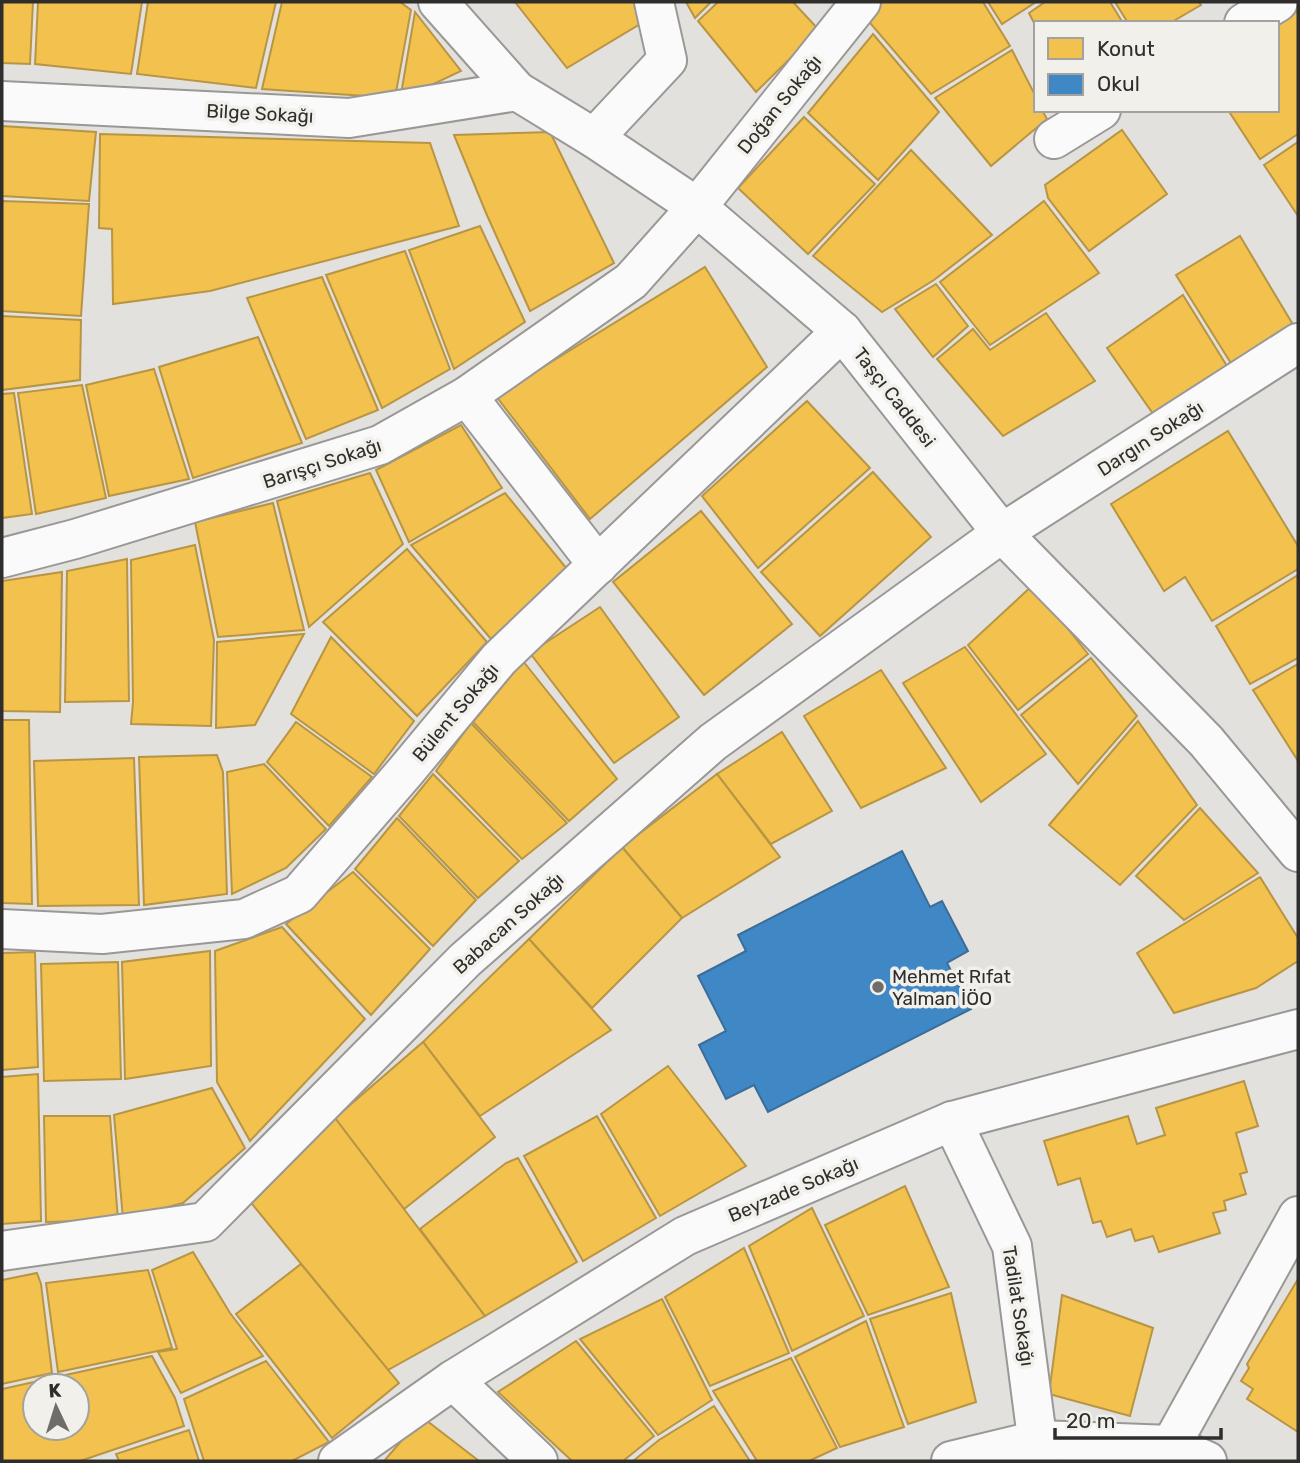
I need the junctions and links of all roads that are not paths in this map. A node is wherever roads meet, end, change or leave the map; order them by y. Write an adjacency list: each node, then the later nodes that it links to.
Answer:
1 (438, 2): 6 (street, Taşçı Caddesi)
2 (654, 2): 9 (street)
3 (861, 2): 11 (street, Doğan Sokağı)
4 (1278, 2): 5 (street)
5 (1247, 21)
6 (517, 91): 7 (street, Bilge Sokağı); 9 (street, Taşçı Caddesi)
7 (2, 101)
8 (1098, 112): 10 (street)
9 (594, 138): 11 (street, Taşçı Caddesi)
10 (1054, 139)
11 (697, 207): 12 (street, Taşçı Caddesi); 14 (street, Barışçı Sokağı)
12 (842, 331): 15 (street, Taşçı Caddesi); 17 (street, Bülent Sokağı)
13 (1298, 342): 15 (street, Dargın Sokağı)
14 (467, 396): 16 (street, Barışçı Sokağı); 17 (street)
15 (1002, 533): 18 (street, Taşçı Caddesi); 23 (street, Babacan Sokağı)
16 (2, 558)
17 (598, 565): 19 (street, Bülent Sokağı)
18 (1298, 852)
19 (2, 929)
20 (1298, 1029): 21 (street, Beyzade Sokağı)
21 (952, 1121): 24 (street, Beyzade Sokağı); 26 (street, Tadilat Sokağı)
22 (1298, 1216): 25 (street)
23 (2, 1251)
24 (453, 1380): 27 (street, Beyzade Sokağı); 28 (street)
25 (1171, 1445): 26 (street); 30 (street)
26 (1039, 1451): 29 (street)
27 (338, 1461)
28 (538, 1461)
29 (951, 1461)
30 (1207, 1461)

